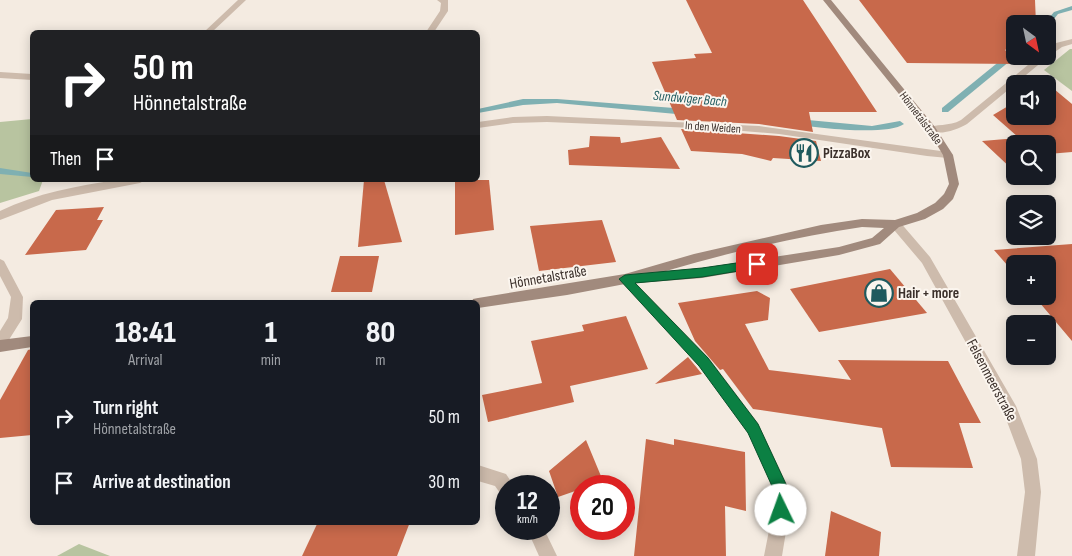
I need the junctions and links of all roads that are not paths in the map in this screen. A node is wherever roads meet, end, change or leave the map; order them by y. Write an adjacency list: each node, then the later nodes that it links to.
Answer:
1 (242, 0): 4 (street)
2 (441, 0): 5 (street)
3 (827, 0): 12 (main road, Hönnetalstraße)
4 (210, 30)
5 (431, 30)
6 (1072, 41): 7 (street)
7 (1056, 47)
8 (1034, 65): 12 (street)
9 (0, 75): 10 (street)
10 (30, 77)
11 (480, 124): 13 (street, In den Weiden)
12 (932, 130): 13 (main road, Hönnetalstraße)
13 (948, 154): 16 (main road, Hönnetalstraße)
14 (127, 182): 15 (street)
15 (0, 216)
16 (895, 224): 18 (main road, Hönnetalstraße); 18 (main road, Hönnetalstraße); 27 (street, Felsenmeerstraße)
17 (0, 264): 21 (street)
18 (625, 279): 19 (main road, Hönnetalstraße); 26 (street)
19 (480, 303)
20 (30, 342): 21 (main road)
21 (0, 344)
22 (480, 474): 23 (street)
23 (495, 478)
24 (540, 540): 25 (street)
25 (548, 556)
26 (773, 556)
27 (1026, 556)

